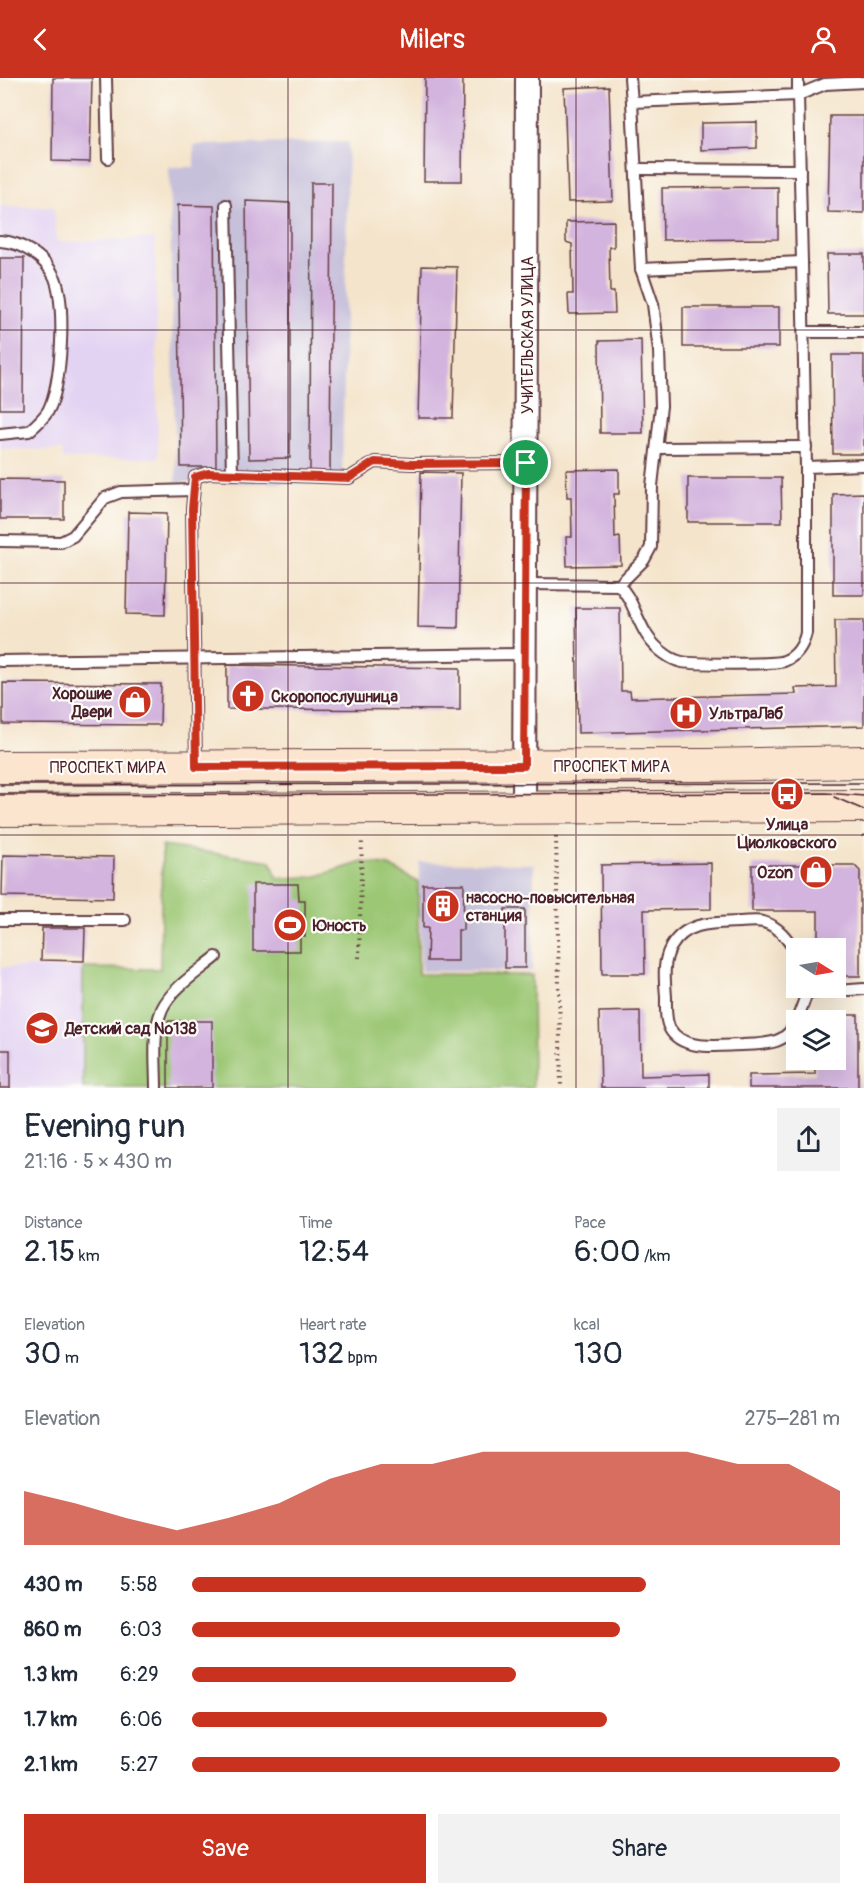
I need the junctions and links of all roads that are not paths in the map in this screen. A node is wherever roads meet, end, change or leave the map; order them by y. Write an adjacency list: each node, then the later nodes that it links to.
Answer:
1 (106, 78): 8 (lane)
2 (527, 78): 20 (street, УЧИТЕЛЬСКАЯ УЛИЦА)
3 (630, 78): 7 (lane)
4 (798, 78): 6 (lane)
5 (864, 81): 6 (lane)
6 (798, 94): 7 (lane); 10 (lane)
7 (632, 102): 9 (lane)
8 (108, 158)
9 (636, 169): 10 (lane); 14 (lane)
10 (800, 170): 13 (lane)
11 (226, 205): 23 (lane)
12 (0, 241): 17 (lane)
13 (802, 262): 14 (lane); 15 (lane)
14 (641, 269): 19 (lane)
15 (804, 332): 16 (lane); 18 (lane)
16 (864, 332)
17 (0, 434)
18 (806, 447): 19 (lane); 22 (lane)
19 (658, 448): 27 (lane)
20 (526, 463): 23 (lane); 26 (street, УЧИТЕЛЬСКАЯ УЛИЦА)
21 (864, 465): 22 (lane)
22 (806, 467): 27 (lane)
23 (232, 474): 24 (lane)
24 (193, 490): 25 (lane); 29 (lane)
25 (0, 541)
26 (526, 584): 27 (lane); 28 (street, УЧИТЕЛЬСКАЯ УЛИЦА)
27 (619, 585)
28 (525, 654): 29 (lane); 32 (street, УЧИТЕЛЬСКАЯ УЛИЦА)
29 (195, 660): 30 (lane); 34 (lane)
30 (0, 661)
31 (864, 762): 32 (main road, ПРОСПЕКТ МИРА)
32 (524, 766): 34 (main road, ПРОСПЕКТ МИРА); 35 (street, УЧИТЕЛЬСКАЯ УЛИЦА)
33 (0, 767): 34 (main road, ПРОСПЕКТ МИРА)
34 (196, 767)
35 (524, 807): 36 (main road); 37 (main road)
36 (0, 810)
37 (864, 826)
38 (0, 920): 39 (lane)
39 (125, 920)
40 (786, 939): 44 (lane)
41 (216, 957): 45 (lane)
42 (846, 990): 43 (lane)
43 (864, 990)
44 (786, 1037)
45 (156, 1088)

